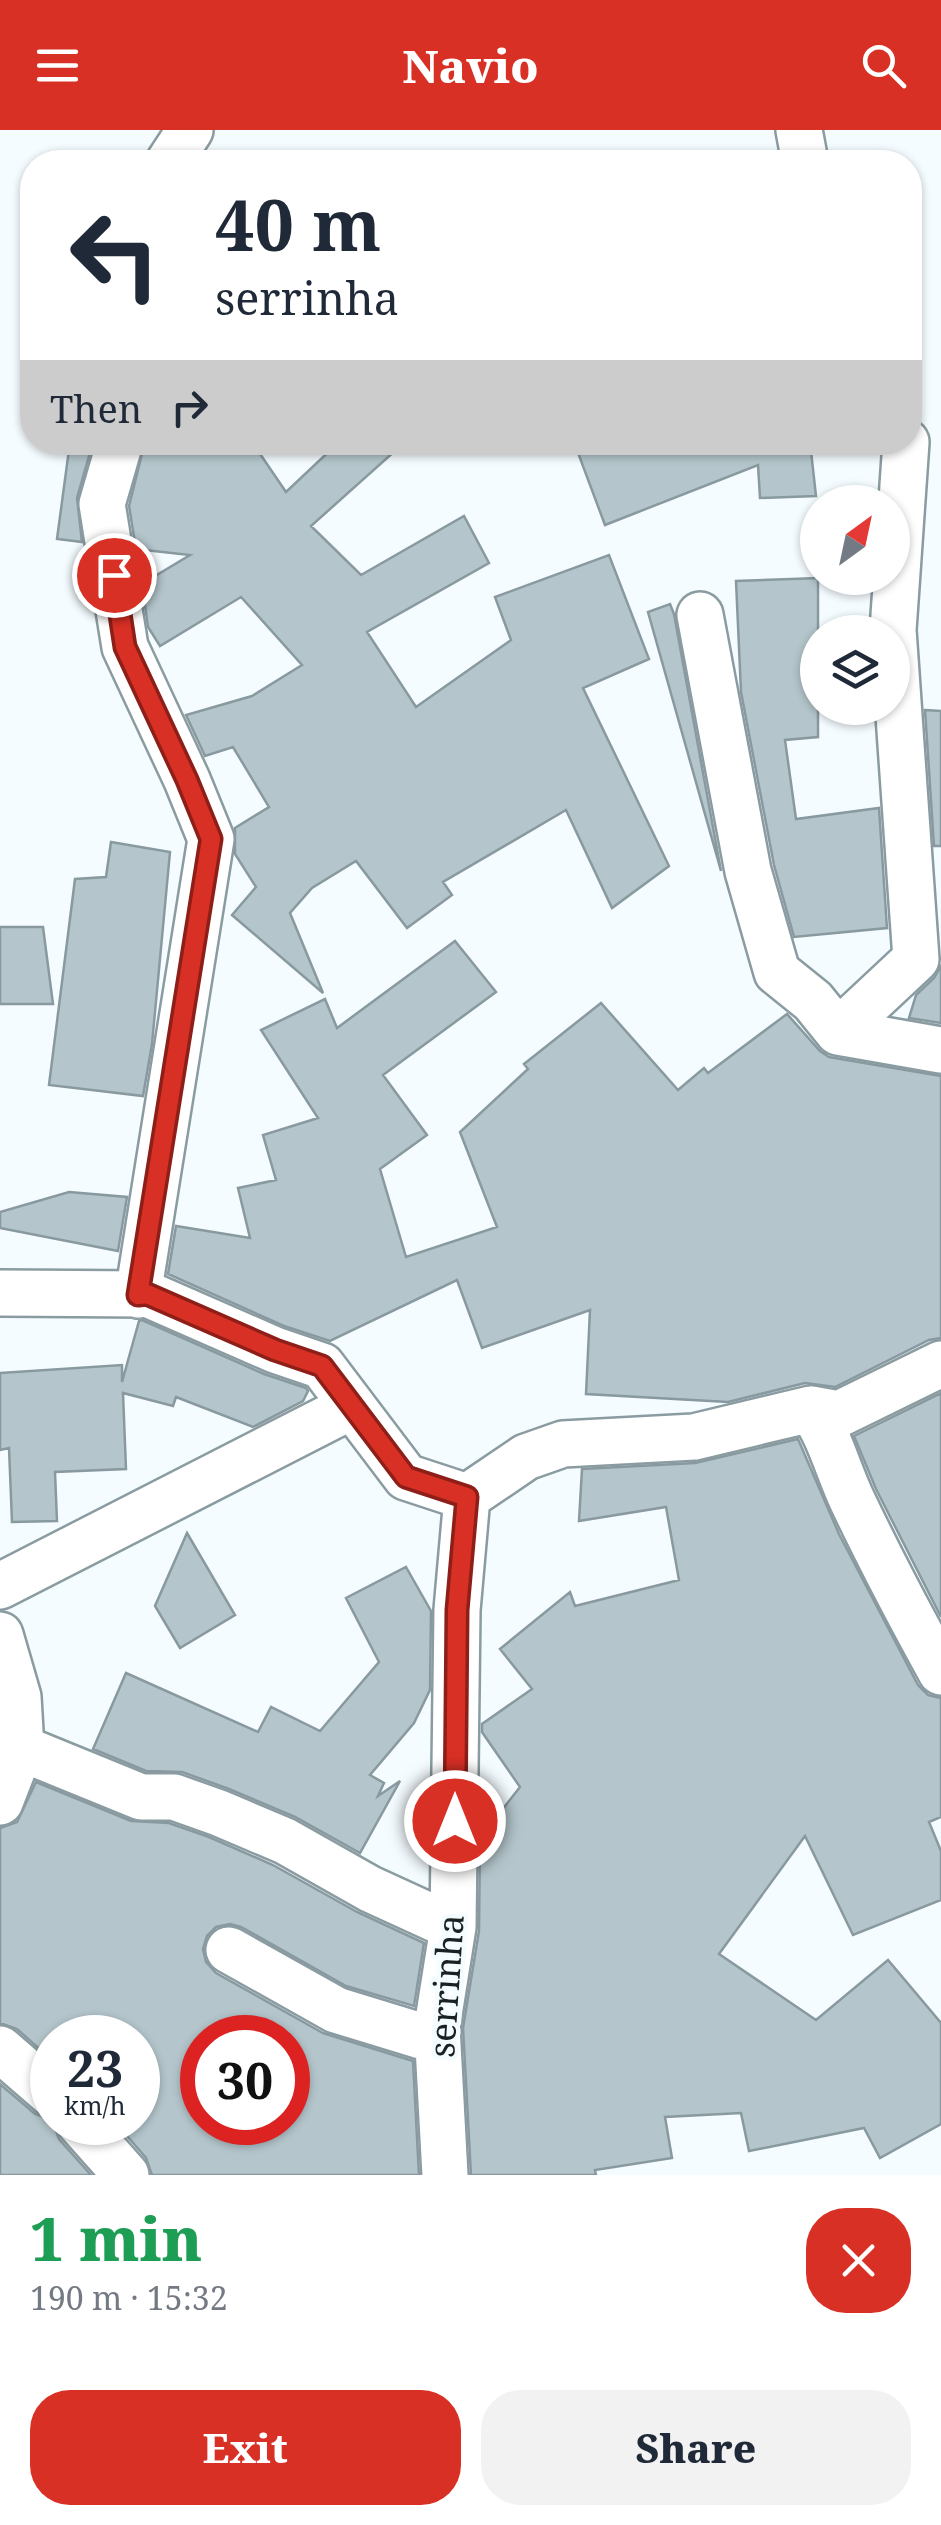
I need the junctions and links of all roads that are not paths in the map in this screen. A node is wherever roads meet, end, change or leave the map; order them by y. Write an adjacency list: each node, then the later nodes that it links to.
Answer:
1 (116, 455): 7 (street)
2 (905, 455): 4 (street)
3 (700, 615): 4 (street)
4 (838, 1032): 5 (street)
5 (941, 1050)
6 (0, 1293): 7 (street)
7 (138, 1295): 9 (street)
8 (941, 1364): 10 (street)
9 (352, 1406): 11 (street); 12 (street)
10 (811, 1409): 11 (street); 14 (street)
11 (467, 1497): 17 (street, serrinha)
12 (0, 1586)
13 (0, 1635): 15 (street)
14 (941, 1672)
15 (20, 1748): 16 (street); 17 (street)
16 (0, 1802)
17 (452, 1926): 19 (street, serrinha)
18 (229, 1950): 19 (street)
19 (437, 2027): 24 (street, serrinha)
20 (0, 2049): 21 (street)
21 (30, 2075)
22 (99, 2145): 23 (street)
23 (126, 2175)
24 (446, 2175)

